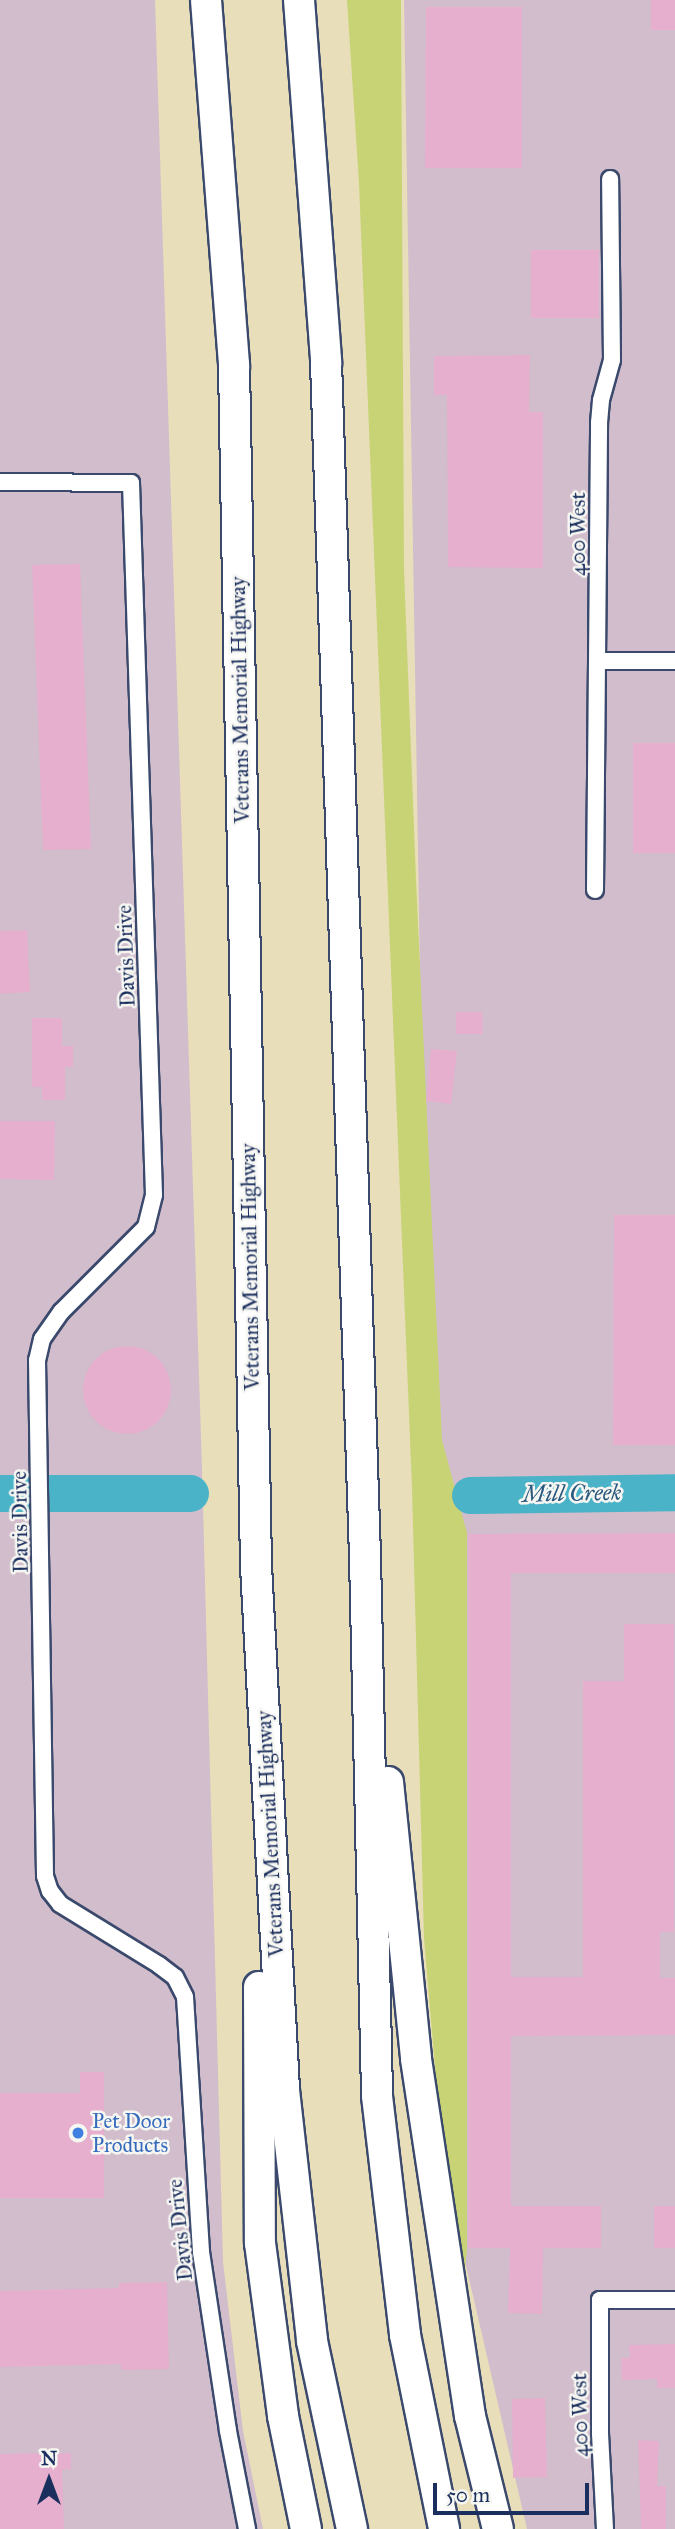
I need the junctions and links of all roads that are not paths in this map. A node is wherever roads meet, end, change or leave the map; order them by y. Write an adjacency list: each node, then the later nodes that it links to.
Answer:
1 (206, 0): 9 (highway, Veterans Memorial Highway)
2 (299, 0): 8 (highway)
3 (610, 179): 5 (street, 400 West)
4 (0, 482): 11 (street, Davis Drive)
5 (598, 661): 6 (street); 7 (street, 400 West)
6 (675, 661)
7 (595, 890)
8 (365, 1557): 14 (highway); 15 (highway)
9 (256, 1566): 12 (highway); 13 (highway, Veterans Memorial Highway)
10 (675, 2300): 16 (street, 400 West)
11 (247, 2529)
12 (306, 2529)
13 (352, 2529)
14 (444, 2529)
15 (498, 2529)
16 (605, 2529)

